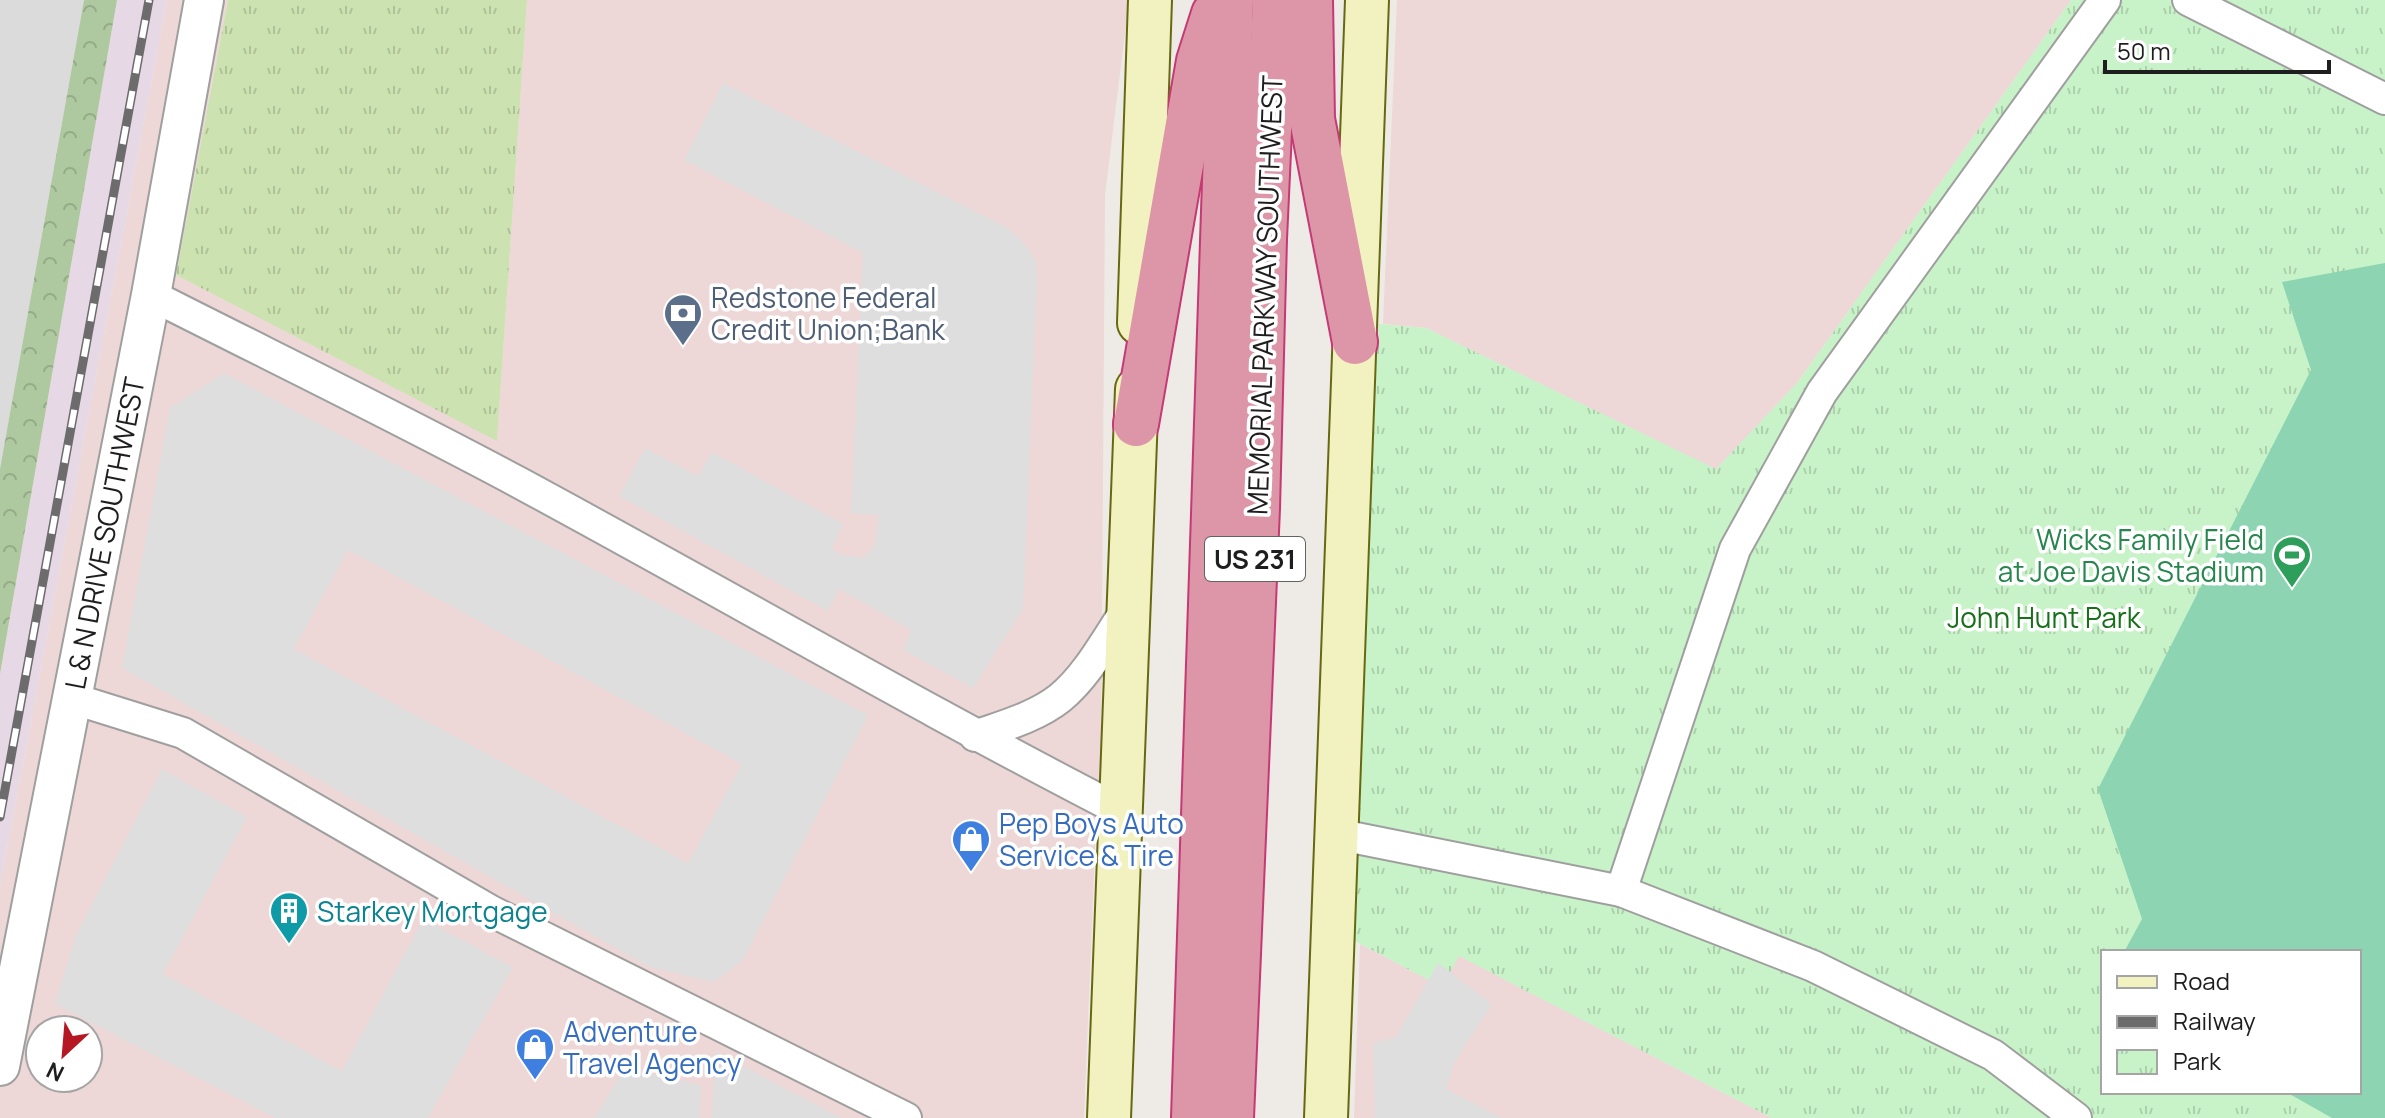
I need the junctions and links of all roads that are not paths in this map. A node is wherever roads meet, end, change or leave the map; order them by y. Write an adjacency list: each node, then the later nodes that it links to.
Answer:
1 (204, 0): 11 (street, L & N DRIVE SOUTHWEST)
2 (1150, 0): 13 (main road)
3 (1218, 0): 13 (highway)
4 (1231, 0): 23 (highway, MEMORIAL PARKWAY SOUTHWEST / US 231)
5 (1275, 0): 24 (highway, MEMORIAL PARKWAY SOUTHWEST / US 231)
6 (1310, 0): 12 (highway)
7 (1367, 0): 12 (main road)
8 (2105, 0): 19 (street)
9 (2188, 0): 10 (street)
10 (2385, 99)
11 (151, 295): 15 (street, L & N DRIVE SOUTHWEST); 16 (street)
12 (1355, 342): 18 (main road)
13 (1136, 424): 14 (main road)
14 (1127, 609): 16 (street); 17 (main road)
15 (71, 698): 20 (street, L & N DRIVE SOUTHWEST); 21 (street)
16 (975, 736): 17 (street)
17 (1123, 812): 22 (main road)
18 (1336, 834): 19 (street); 25 (main road)
19 (1621, 891): 26 (street)
20 (0, 1066)
21 (906, 1118)
22 (1109, 1118)
23 (1194, 1118)
24 (1231, 1118)
25 (1326, 1118)
26 (2076, 1118)

